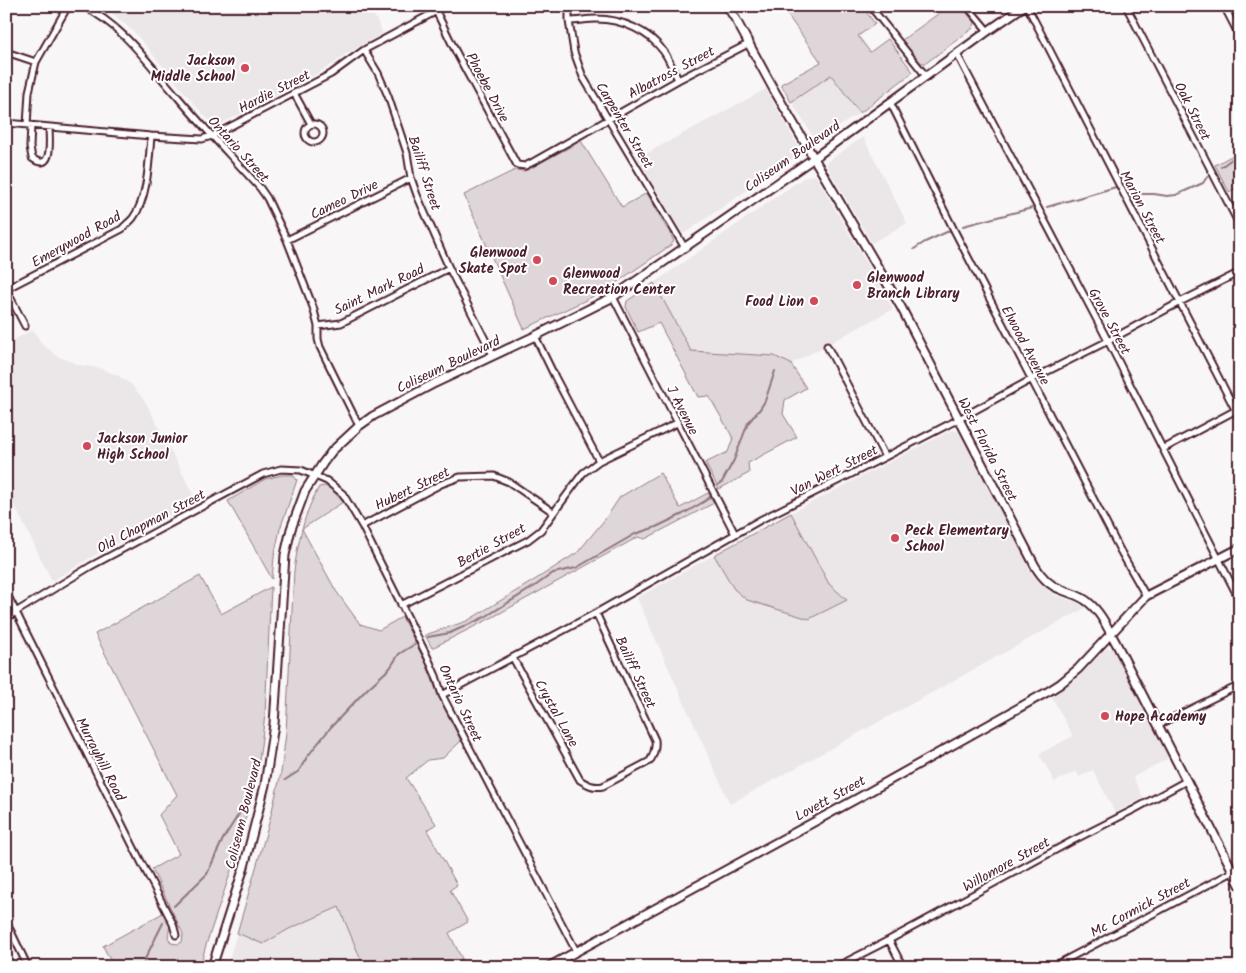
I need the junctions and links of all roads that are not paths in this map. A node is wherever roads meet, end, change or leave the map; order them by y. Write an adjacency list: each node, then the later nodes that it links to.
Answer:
1 (68, 6): 20 (street)
2 (83, 6): 31 (street, Ontario Street)
3 (446, 6): 12 (street, Hardie Street)
4 (569, 6): 13 (street, Carpenter Street)
5 (727, 6): 16 (main road, West Florida Street)
6 (870, 6): 21 (street)
7 (967, 6): 14 (street)
8 (1026, 6): 14 (main road, Coliseum Boulevard); 42 (street, Marion Street)
9 (1126, 6): 35 (street, Oak Street)
10 (1234, 6): 11 (street)
11 (1225, 8): 15 (street)
12 (436, 12): 17 (street, Hardie Street); 33 (street, Phoebe Drive)
13 (569, 22): 22 (street); 25 (street, Carpenter Street)
14 (988, 31): 19 (main road, Coliseum Boulevard)
15 (1240, 37)
16 (750, 43): 22 (street, Albatross Street); 32 (main road, West Florida Street)
17 (364, 50): 23 (street, Hardie Street); 34 (street, Bailiff Street)
18 (6, 52): 20 (street)
19 (957, 54): 21 (main road, Coliseum Boulevard); 46 (street, Grove Street)
20 (36, 62): 28 (street)
21 (926, 76): 24 (main road, Coliseum Boulevard)
22 (678, 80): 25 (street, Albatross Street)
23 (294, 93): 27 (street); 31 (street, Hardie Street)
24 (890, 102): 32 (main road, Coliseum Boulevard); 49 (street, Elwood Avenue)
25 (608, 119): 33 (street, Albatross Street); 37 (street, Carpenter Street)
26 (6, 123): 28 (street, Hardie Street)
27 (311, 124)
28 (29, 125): 29 (street, Hardie Street); 29 (street)
29 (49, 127): 30 (street, Hardie Street)
30 (151, 136): 31 (street, Hardie Street); 40 (street, Emerywood Road)
31 (212, 136): 36 (street, Ontario Street)
32 (814, 158): 37 (main road, Coliseum Boulevard); 52 (main road, West Florida Street)
33 (525, 166)
34 (411, 178): 36 (street, Cameo Drive); 38 (street, Bailiff Street)
35 (1240, 226)
36 (287, 240): 44 (street, Ontario Street)
37 (684, 248): 41 (main road, Coliseum Boulevard)
38 (449, 268): 44 (street, Saint Mark Road); 48 (street, Bailiff Street)
39 (1240, 272): 42 (street, Van Wert Street)
40 (6, 289): 43 (street)
41 (613, 297): 45 (main road, Coliseum Boulevard); 53 (street, J Avenue)
42 (1180, 302): 46 (street, Van Wert Street); 50 (street, Marion Street)
43 (25, 326)
44 (318, 326): 54 (street, Ontario Street)
45 (535, 336): 48 (main road, Coliseum Boulevard); 57 (street)
46 (1108, 341): 49 (street, Van Wert Street); 55 (street, Grove Street)
47 (827, 346): 56 (street)
48 (493, 355): 54 (main road, Coliseum Boulevard)
49 (1032, 379): 52 (street, Van Wert Street); 65 (street, Elwood Avenue)
50 (1238, 409): 51 (street, Marion Street); 55 (street)
51 (1240, 418)
52 (959, 419): 56 (street, Van Wert Street); 71 (main road, West Florida Street)
53 (677, 423): 57 (street, Bertie Street); 61 (street, J Avenue)
54 (359, 426): 58 (main road, Coliseum Boulevard)
55 (1163, 449): 63 (street, Grove Street)
56 (885, 457): 61 (street, Van Wert Street)
57 (599, 461): 59 (street, Bertie Street)
58 (314, 476): 60 (street, Ontario Street); 68 (street, Old Chapman Street); 87 (main road, Coliseum Boulevard)
59 (553, 512): 60 (street, Hubert Street); 67 (street, Bertie Street)
60 (362, 526): 67 (street, Ontario Street)
61 (735, 534): 69 (street, Van Wert Street)
62 (1240, 548): 63 (main road, Lovett Street)
63 (1219, 558): 65 (main road, Lovett Street); 66 (street, Grove Street)
64 (6, 592): 68 (street, Murrayhill Road)
65 (1146, 596): 71 (main road, Lovett Street)
66 (1240, 601)
67 (401, 605): 74 (street, Ontario Street)
68 (16, 613): 70 (street, Old Chapman Street); 83 (street, Murrayhill Road)
69 (596, 613): 72 (street, Van Wert Street); 76 (street, Bailiff Street)
70 (6, 618)
71 (1111, 634): 75 (main road, West Florida Street); 85 (main road, Lovett Street)
72 (513, 658): 74 (street, Van Wert Street); 76 (street, Crystal Lane)
73 (1240, 686): 75 (street)
74 (442, 695): 85 (street, Ontario Street)
75 (1158, 725): 77 (main road, West Florida Street)
76 (580, 780)
77 (1186, 781): 79 (main road, West Florida Street); 84 (street, Willomore Street)
78 (1240, 868): 79 (street, Mc Cormick Street)
79 (1232, 871): 80 (main road, West Florida Street); 91 (street, Mc Cormick Street)
80 (1240, 885)
81 (6, 921): 82 (street)
82 (8, 928): 86 (street)
83 (176, 935)
84 (888, 940): 89 (street, Willomore Street); 90 (street)
85 (576, 952): 88 (main road, Lovett Street)
86 (28, 967)
87 (212, 967)
88 (548, 967)
89 (836, 967)
90 (903, 967)
91 (1052, 967)

